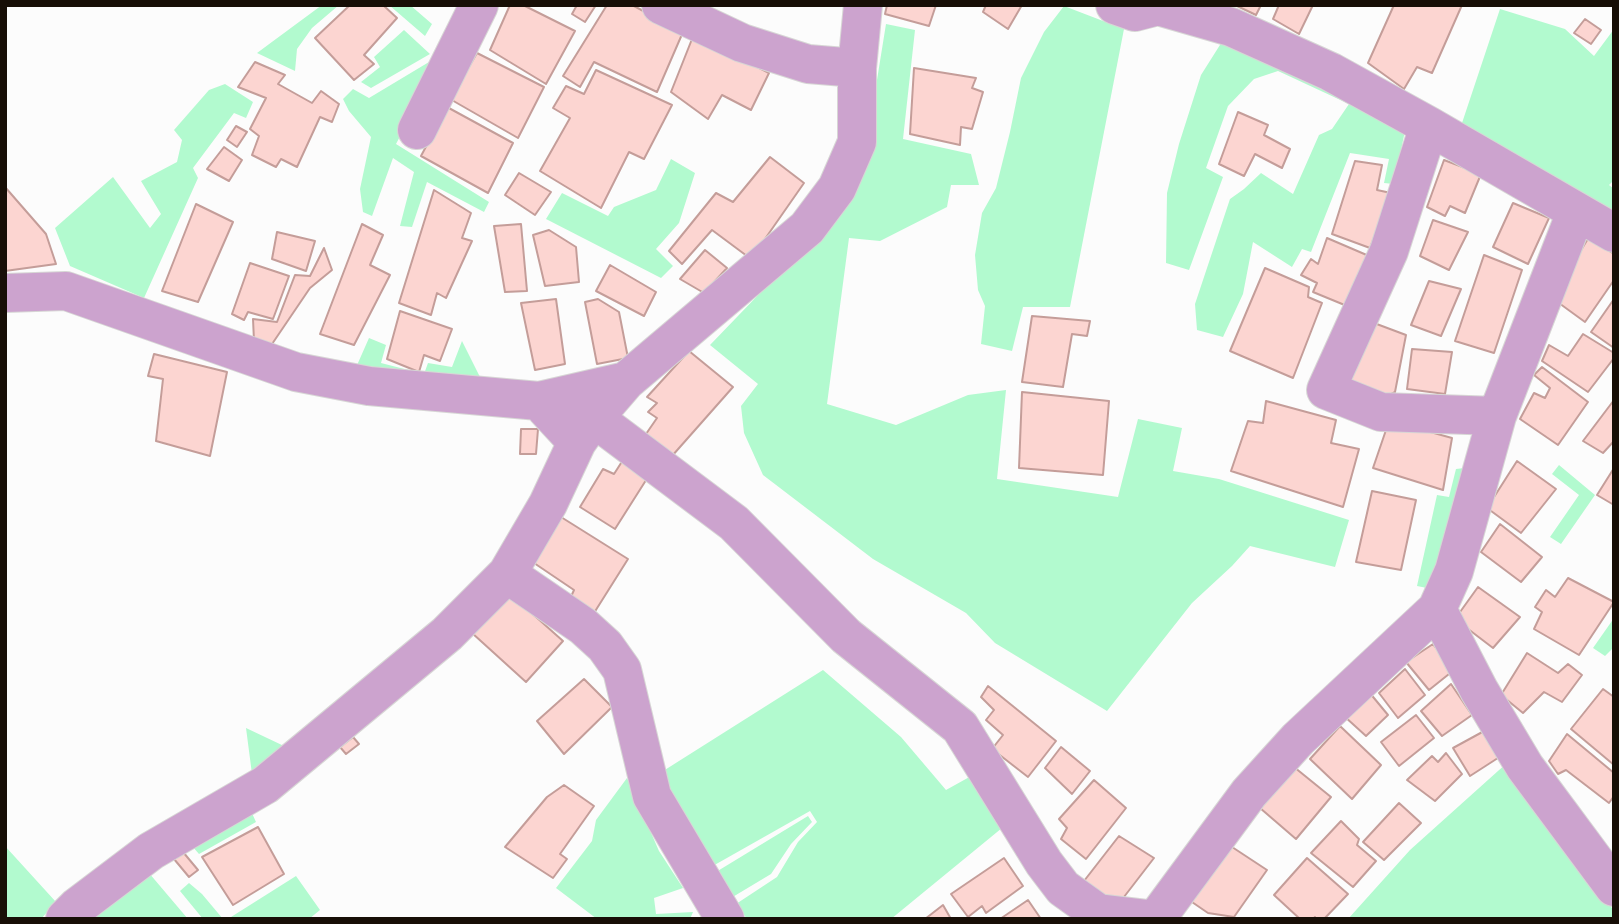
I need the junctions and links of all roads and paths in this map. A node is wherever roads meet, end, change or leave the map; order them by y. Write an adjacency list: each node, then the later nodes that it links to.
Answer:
1 (479, 5): 8 (street)
2 (661, 5): 6 (street)
3 (863, 5): 6 (street)
4 (1115, 5): 5 (street)
5 (1158, 6): 7 (street)
6 (857, 68): 12 (street)
7 (1429, 126): 9 (street); 14 (street)
8 (417, 130)
9 (1576, 212): 10 (street); 14 (street)
10 (1614, 233)
11 (5, 293): 13 (street)
12 (626, 381): 13 (street); 15 (street)
13 (538, 401): 15 (street)
14 (1497, 416): 17 (street)
15 (585, 430): 16 (street); 21 (street)
16 (507, 574): 19 (street); 20 (street)
17 (1437, 609): 18 (street); 22 (street)
18 (1614, 887)
19 (65, 919)
20 (725, 919)
21 (1147, 919)
22 (1156, 919)

